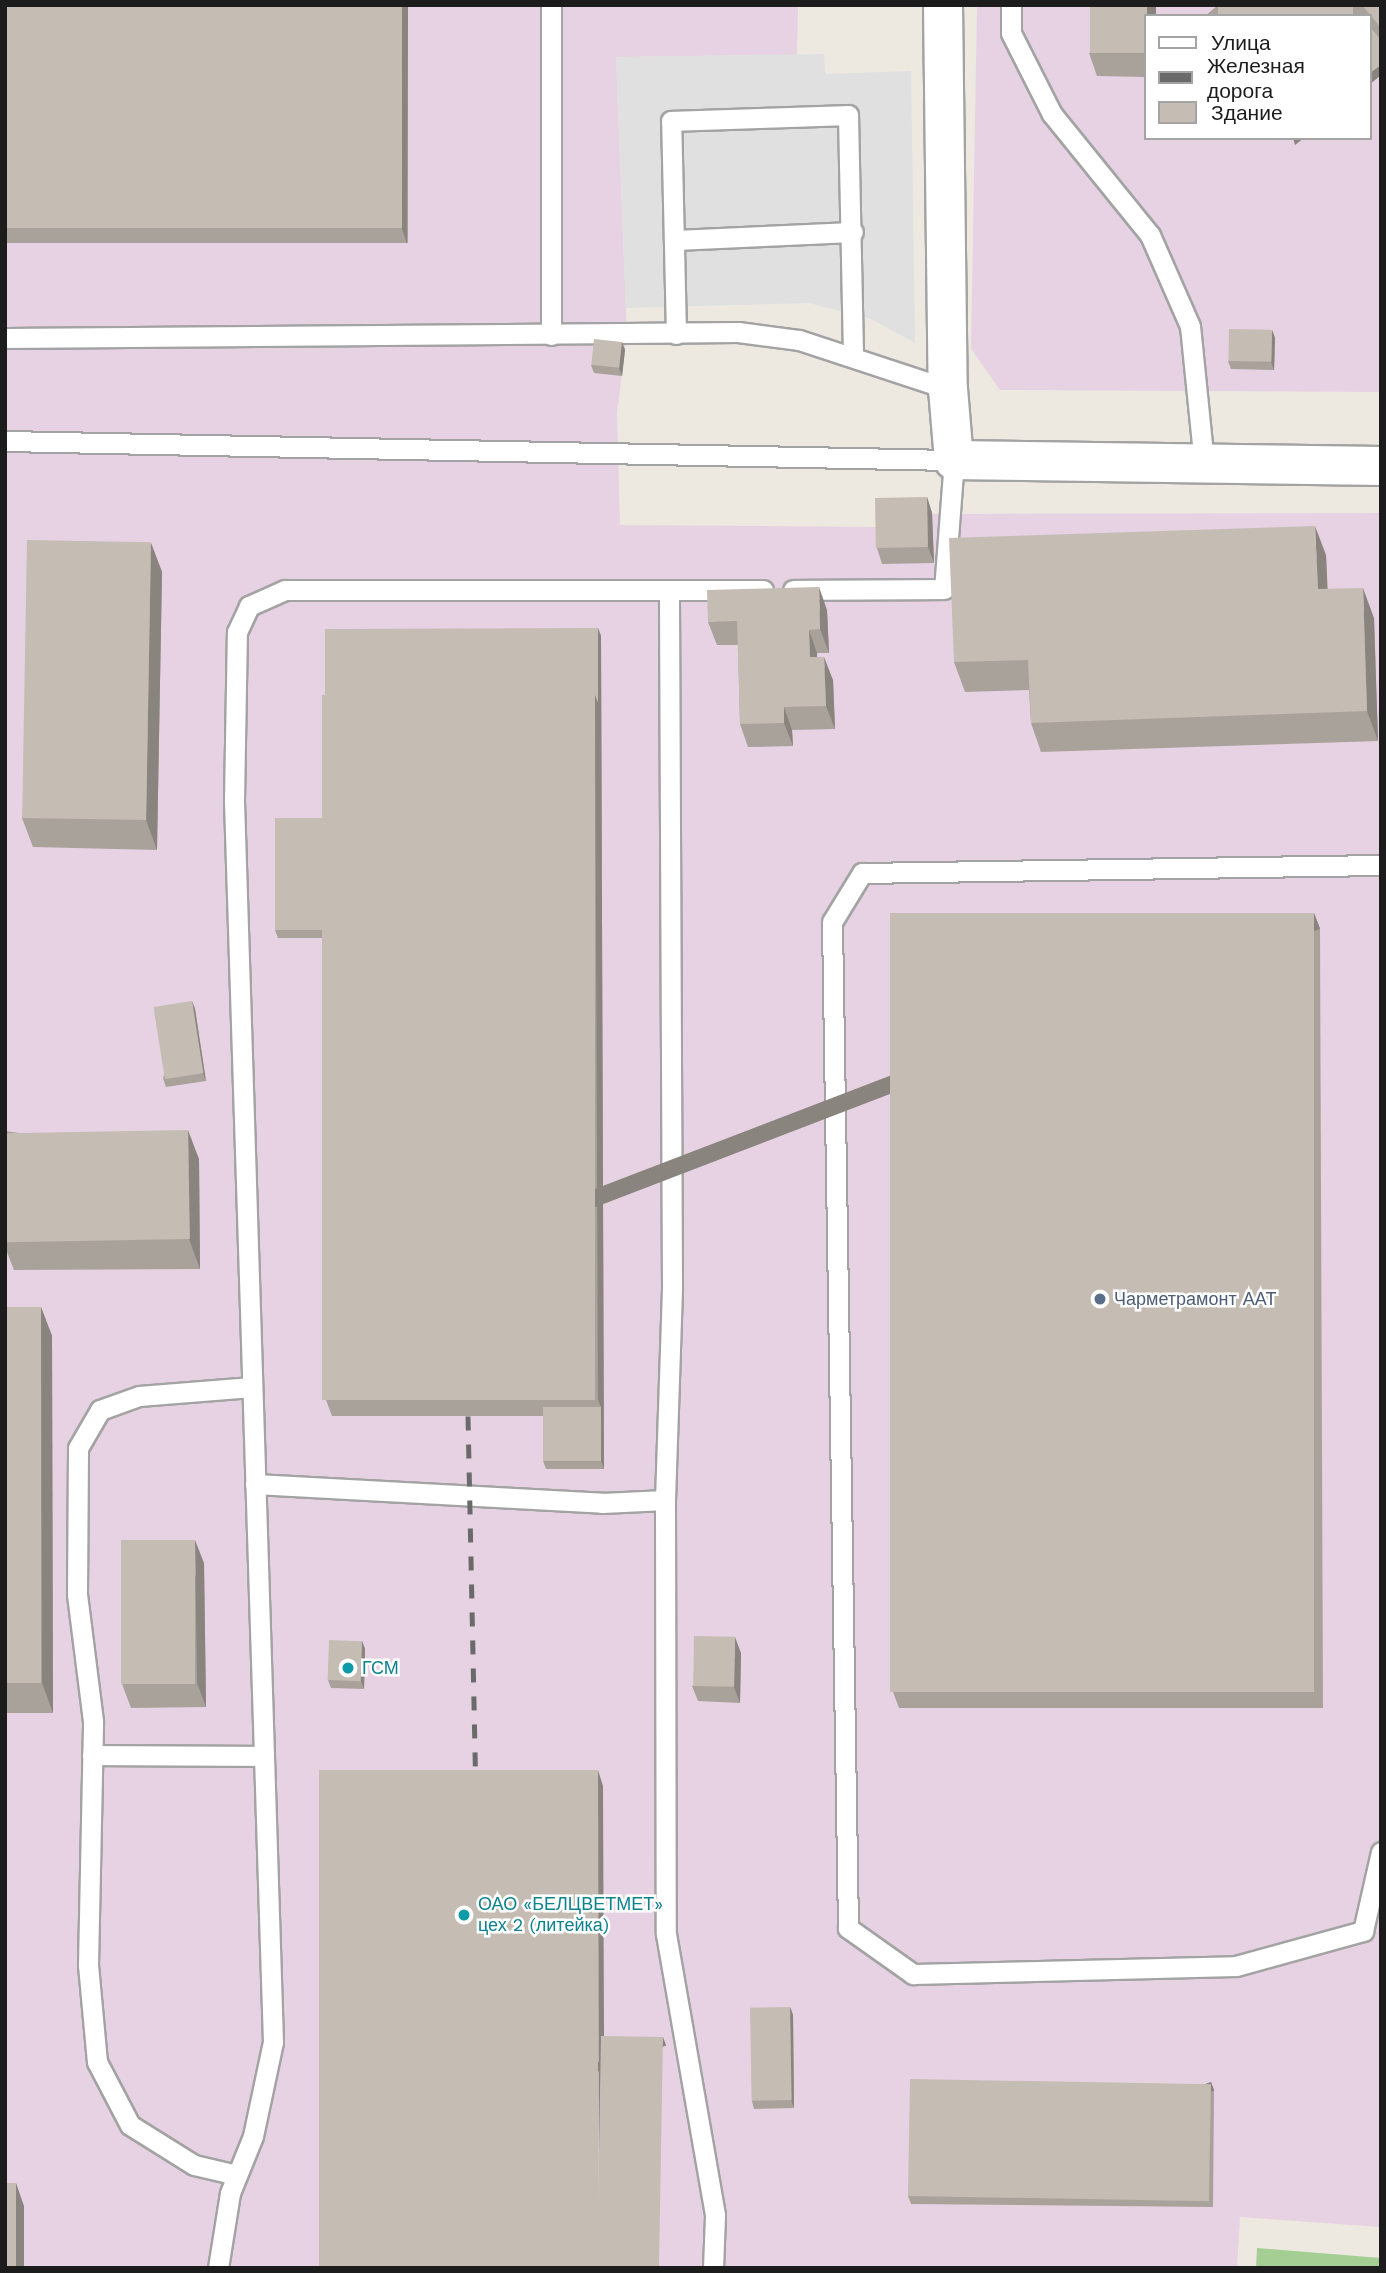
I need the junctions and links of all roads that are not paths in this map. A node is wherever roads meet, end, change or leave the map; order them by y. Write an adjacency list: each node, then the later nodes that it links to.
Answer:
1 (551, 5): 7 (lane)
2 (943, 5): 10 (street)
3 (1011, 5): 13 (lane)
4 (853, 232): 5 (lane); 5 (lane); 9 (lane)
5 (674, 240): 6 (lane)
6 (676, 334): 7 (lane); 9 (lane)
7 (551, 335): 8 (lane)
8 (5, 338)
9 (853, 355): 10 (lane)
10 (948, 389): 12 (street)
11 (5, 441): 12 (lane)
12 (954, 460): 13 (street); 15 (lane)
13 (1204, 464): 14 (street)
14 (1381, 466)
15 (669, 590): 17 (lane); 19 (lane)
16 (1381, 865): 22 (lane)
17 (252, 1387): 18 (lane); 20 (lane)
18 (255, 1484): 19 (lane); 21 (lane)
19 (665, 1500): 25 (lane)
20 (92, 1755): 21 (lane); 23 (lane)
21 (264, 1756): 23 (lane)
22 (1381, 1852)
23 (237, 2175): 24 (lane)
24 (218, 2268)
25 (713, 2268)

